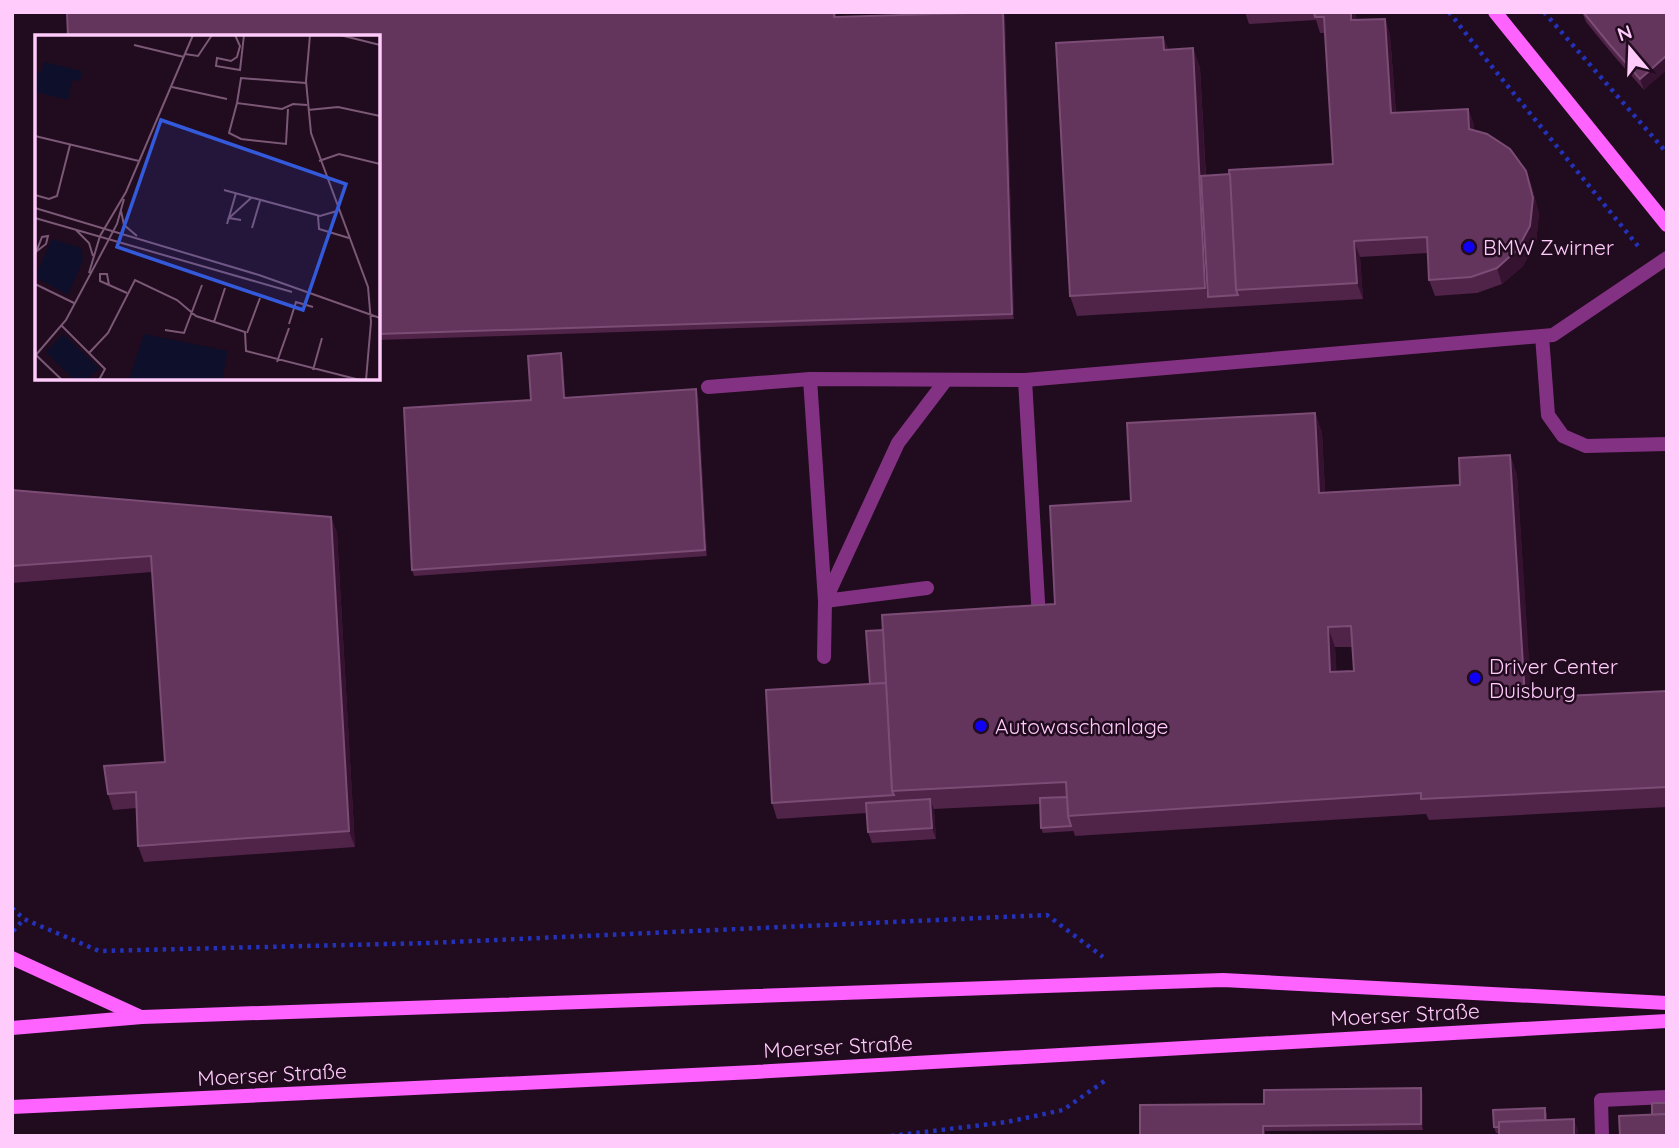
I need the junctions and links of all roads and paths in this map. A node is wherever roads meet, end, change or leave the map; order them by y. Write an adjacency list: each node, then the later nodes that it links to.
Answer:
1 (1449, 12): 6 (path)
2 (1495, 12): 5 (main road)
3 (1544, 12): 4 (path)
4 (1667, 153)
5 (1667, 225)
6 (1660, 262): 7 (lane)
7 (1542, 335): 10 (lane); 12 (lane)
8 (810, 379): 9 (lane); 11 (lane); 14 (lane)
9 (946, 380): 10 (lane); 14 (lane)
10 (1025, 380): 15 (lane)
11 (708, 387)
12 (1667, 444)
13 (927, 588): 14 (lane)
14 (825, 601): 16 (lane)
15 (1039, 619)
16 (824, 657)
17 (12, 908): 18 (path)
18 (24, 919): 19 (path); 21 (path)
19 (12, 931)
20 (12, 958): 23 (main road)
21 (1104, 958)
22 (1667, 1003): 23 (main road, Moerser Straße)
23 (142, 1017): 25 (main road, Moerser Straße)
24 (1667, 1021): 27 (main road, Moerser Straße)
25 (12, 1028)
26 (1667, 1097): 28 (lane)
27 (12, 1107)
28 (1602, 1136)

